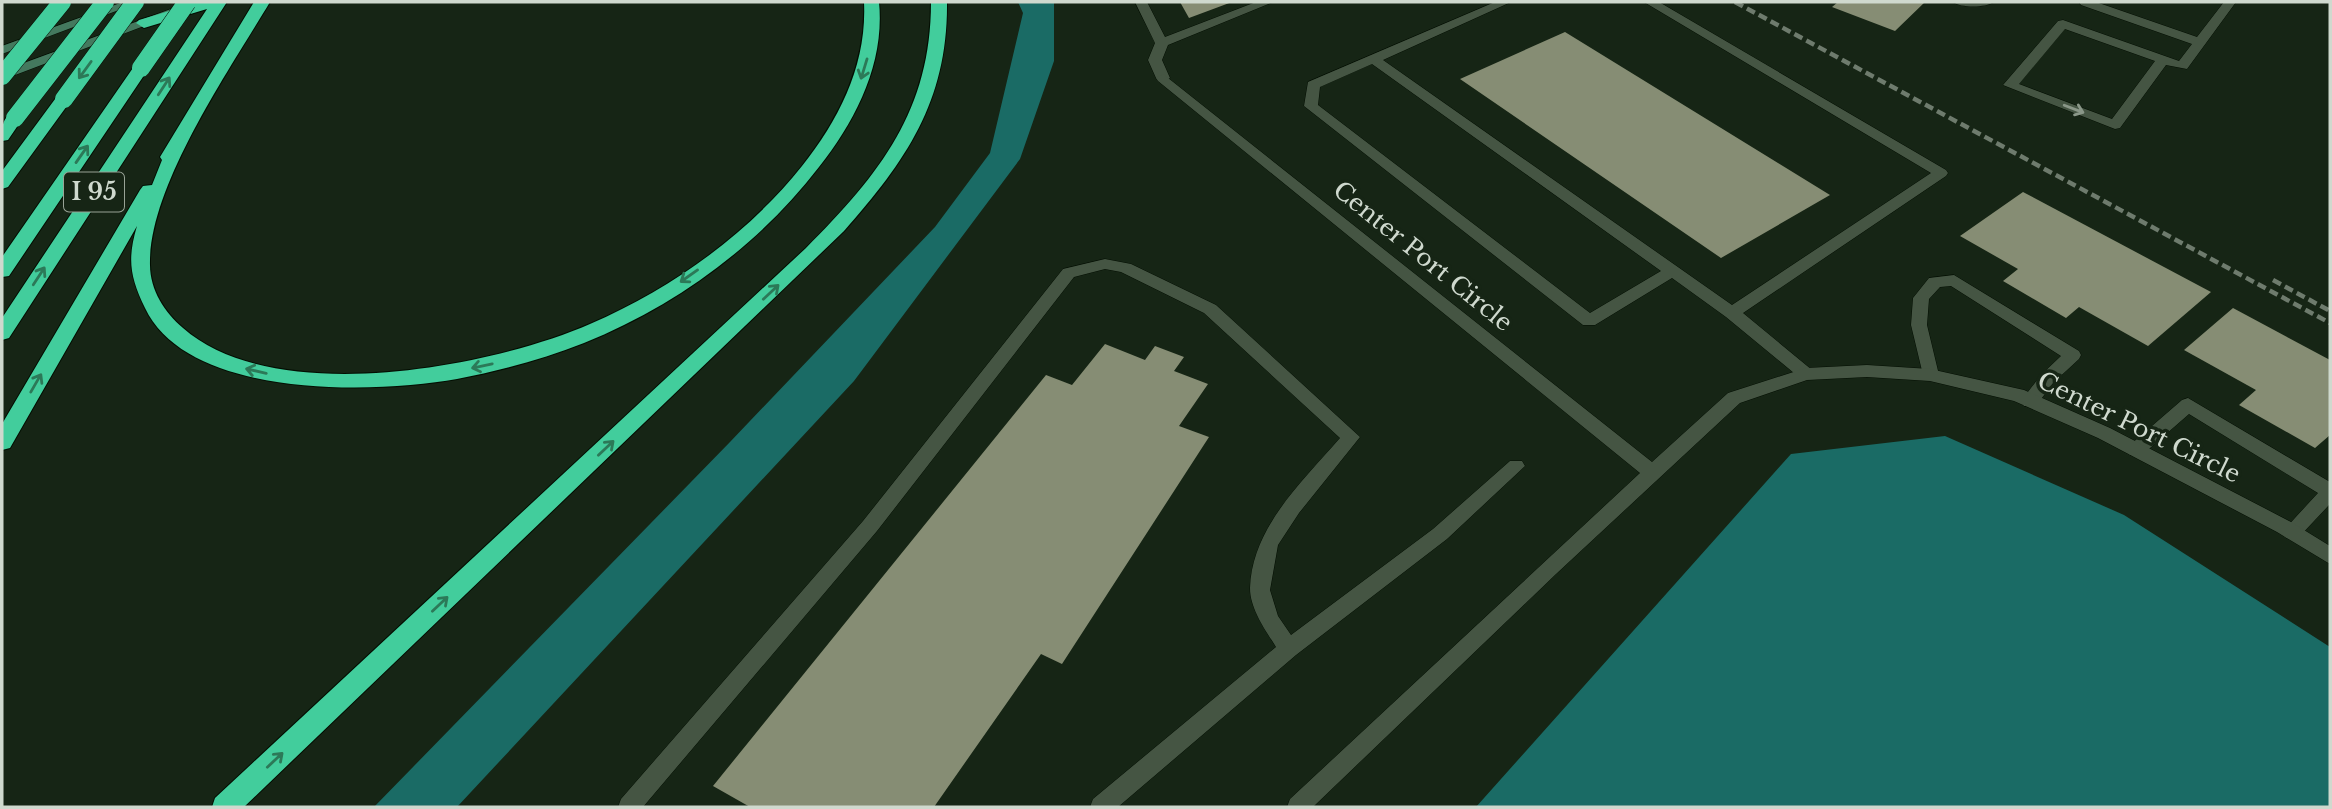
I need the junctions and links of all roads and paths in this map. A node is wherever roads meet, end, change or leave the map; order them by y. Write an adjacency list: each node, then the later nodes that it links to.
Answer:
1 (62, 2): 25 (highway, bridge)
2 (105, 2): 26 (highway, bridge)
3 (135, 2): 22 (main road); 28 (highway, one-way to 28, bridge)
4 (187, 2): 30 (highway, one-way to 4, bridge)
5 (201, 2): 19 (main road)
6 (214, 2): 19 (highway)
7 (219, 2): 32 (highway, I 95, one-way to 7)
8 (262, 2): 27 (highway)
9 (871, 2): 27 (highway, one-way to 27)
10 (939, 2): 44 (highway, one-way to 10)
11 (1141, 2): 21 (street)
12 (1267, 2): 21 (street)
13 (1506, 2): 23 (street)
14 (1650, 2): 31 (street)
15 (1959, 2): 16 (street)
16 (1988, 2)
17 (2085, 2): 20 (street)
18 (2230, 2): 20 (street)
19 (144, 23): 25 (main road)
20 (2200, 42): 24 (street)
21 (1162, 43): 39 (street, Center Port Circle)
22 (2, 50)
23 (1373, 59): 29 (street); 29 (street)
24 (2163, 60): 24 (street, one-way to 24)
25 (2, 76)
26 (2, 136)
27 (177, 145): 36 (highway, one-way to 27)
28 (2, 183)
29 (1674, 270): 31 (street)
30 (2, 271)
31 (1732, 313): 33 (street)
32 (2, 333)
33 (1806, 374): 34 (street, Center Port Circle); 39 (street, Center Port Circle)
34 (1930, 375): 35 (street, Center Port Circle); 35 (street)
35 (2029, 401): 37 (street, Center Port Circle)
36 (2, 442)
37 (2136, 450): 40 (street); 41 (street, Center Port Circle)
38 (1516, 466): 43 (street)
39 (1652, 472): 47 (street, Center Port Circle)
40 (2330, 491): 41 (street)
41 (2292, 531): 42 (street, Center Port Circle)
42 (2330, 556)
43 (1289, 649): 45 (street); 46 (street)
44 (225, 807)
45 (629, 807)
46 (1101, 807)
47 (1298, 807)

